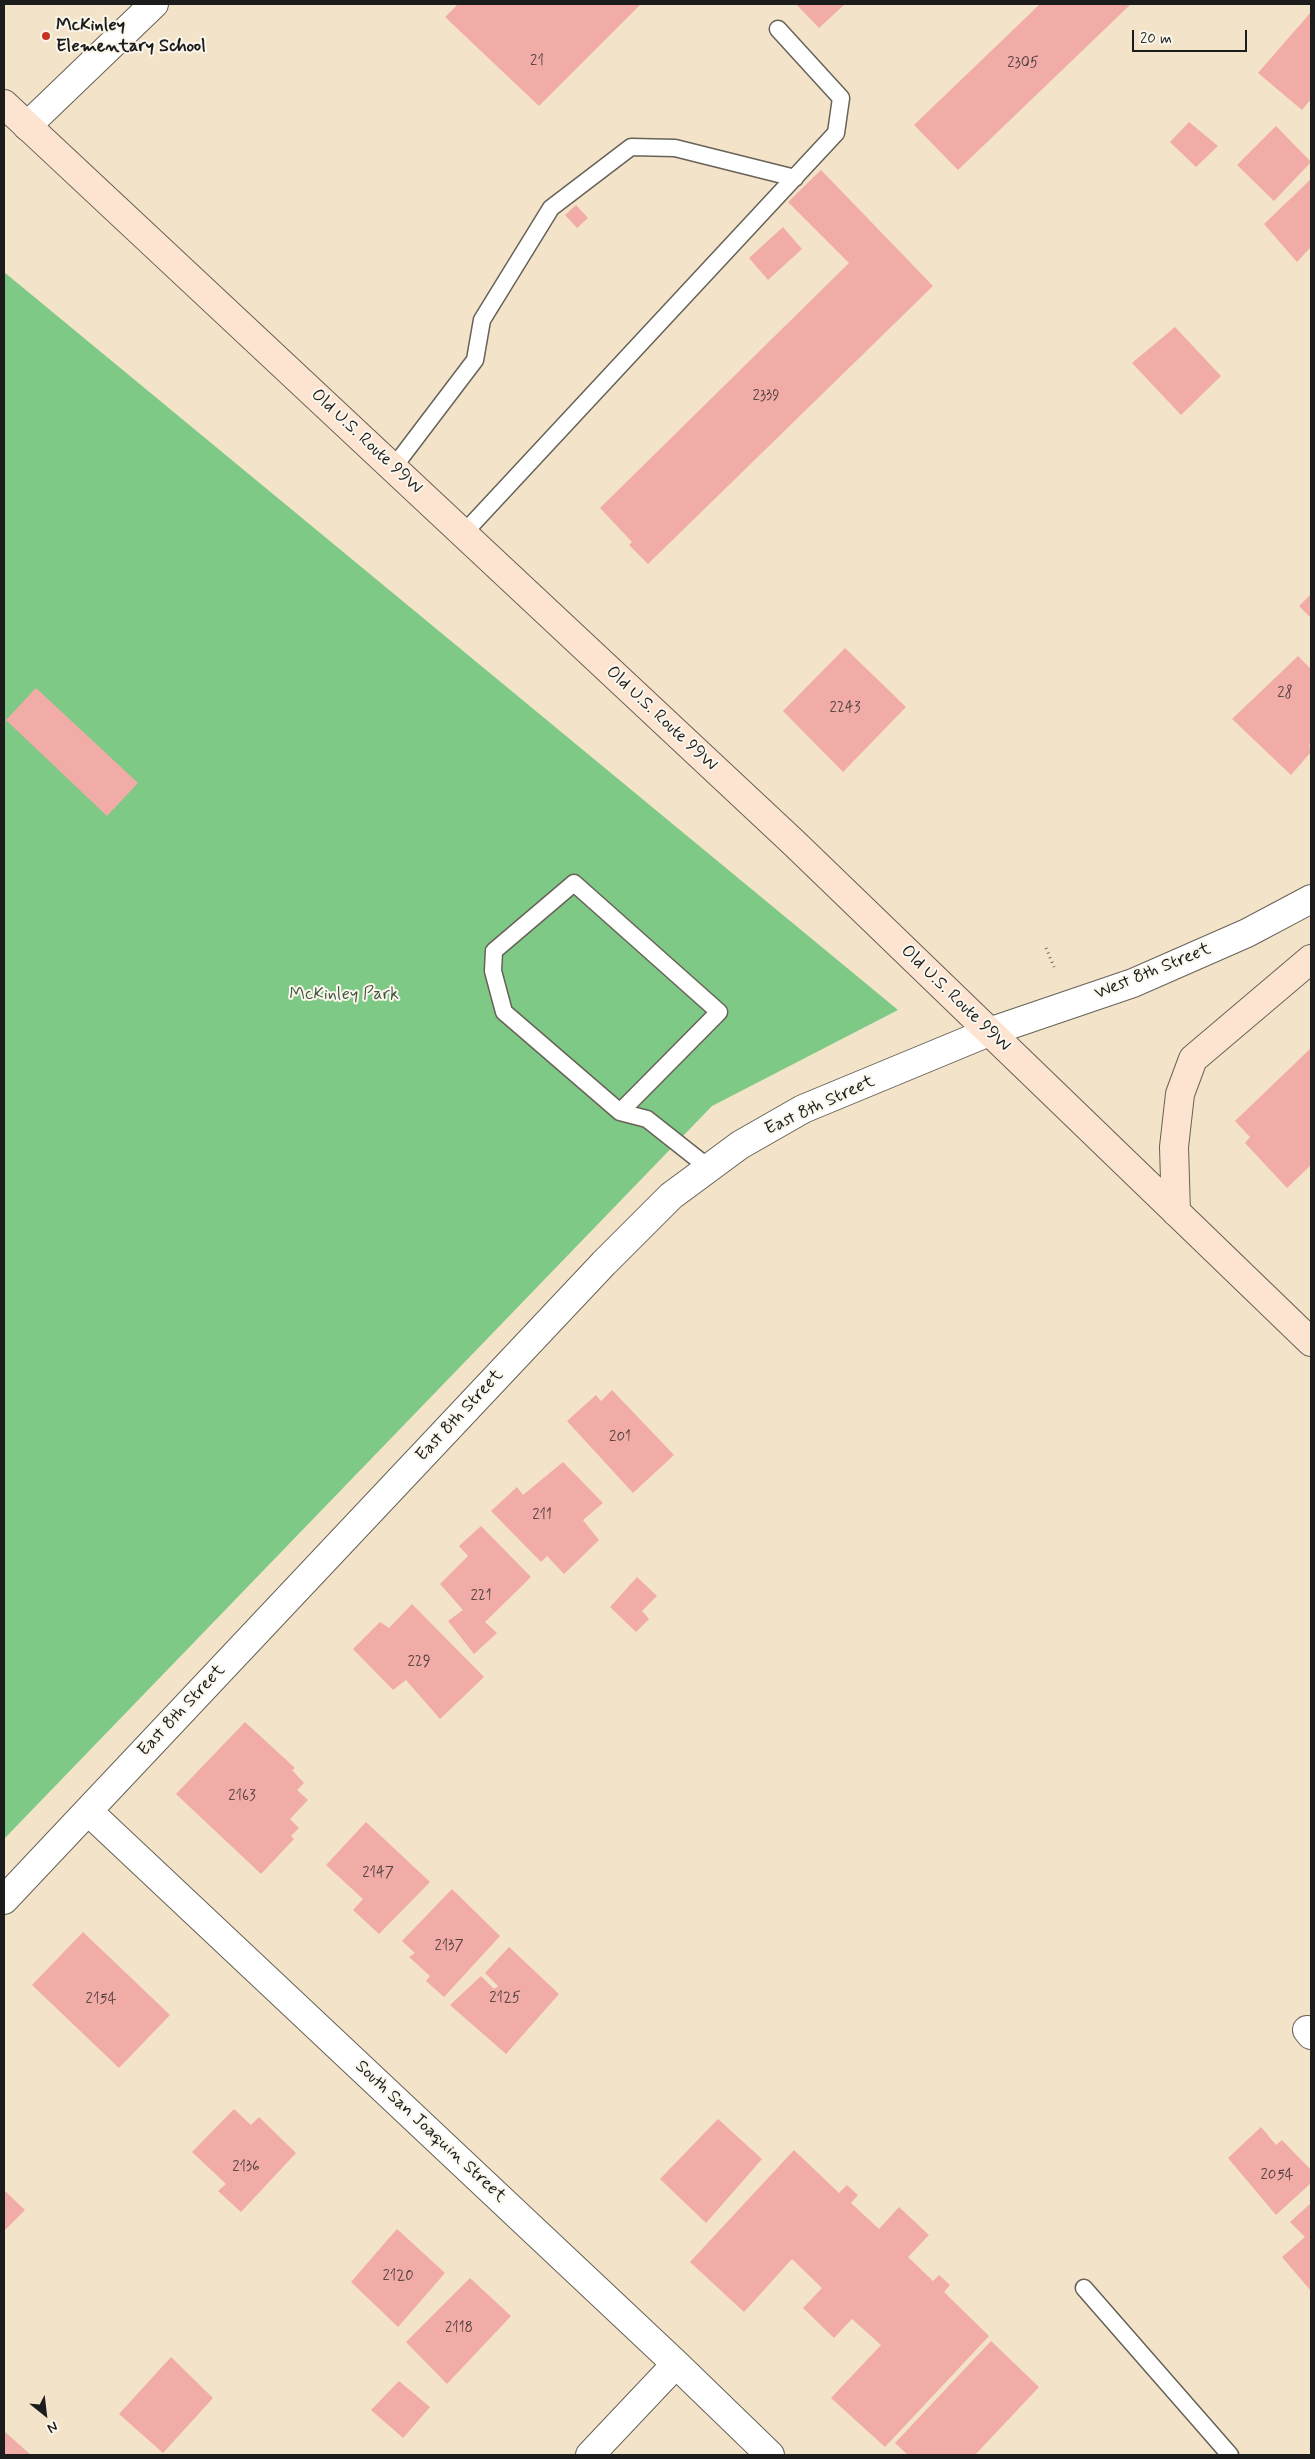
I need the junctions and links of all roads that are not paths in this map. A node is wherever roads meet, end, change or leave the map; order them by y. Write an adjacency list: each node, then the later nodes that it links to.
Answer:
1 (154, 4): 4 (street)
2 (778, 30): 5 (lane)
3 (4, 104): 4 (main road, Old U.S. Route 99W)
4 (27, 126): 6 (main road, Old U.S. Route 99W)
5 (795, 178): 6 (lane); 7 (lane)
6 (394, 468): 7 (main road, Old U.S. Route 99W)
7 (463, 534): 10 (main road, Old U.S. Route 99W)
8 (1311, 898): 10 (street, West 8th Street)
9 (1311, 959): 13 (main road)
10 (989, 1032): 12 (street, East 8th Street); 13 (main road, Old U.S. Route 99W)
11 (620, 1112): 11 (lane); 12 (lane)
12 (709, 1168): 15 (street, East 8th Street)
13 (1176, 1212): 14 (main road, Old U.S. Route 99W)
14 (1311, 1342)
15 (88, 1811): 16 (street, East 8th Street); 18 (street, South San Joaquin Street)
16 (4, 1900)
17 (1084, 2288): 21 (lane)
18 (676, 2364): 19 (street); 20 (street, South San Joaquin Street)
19 (590, 2455)
20 (770, 2455)
21 (1230, 2455)

